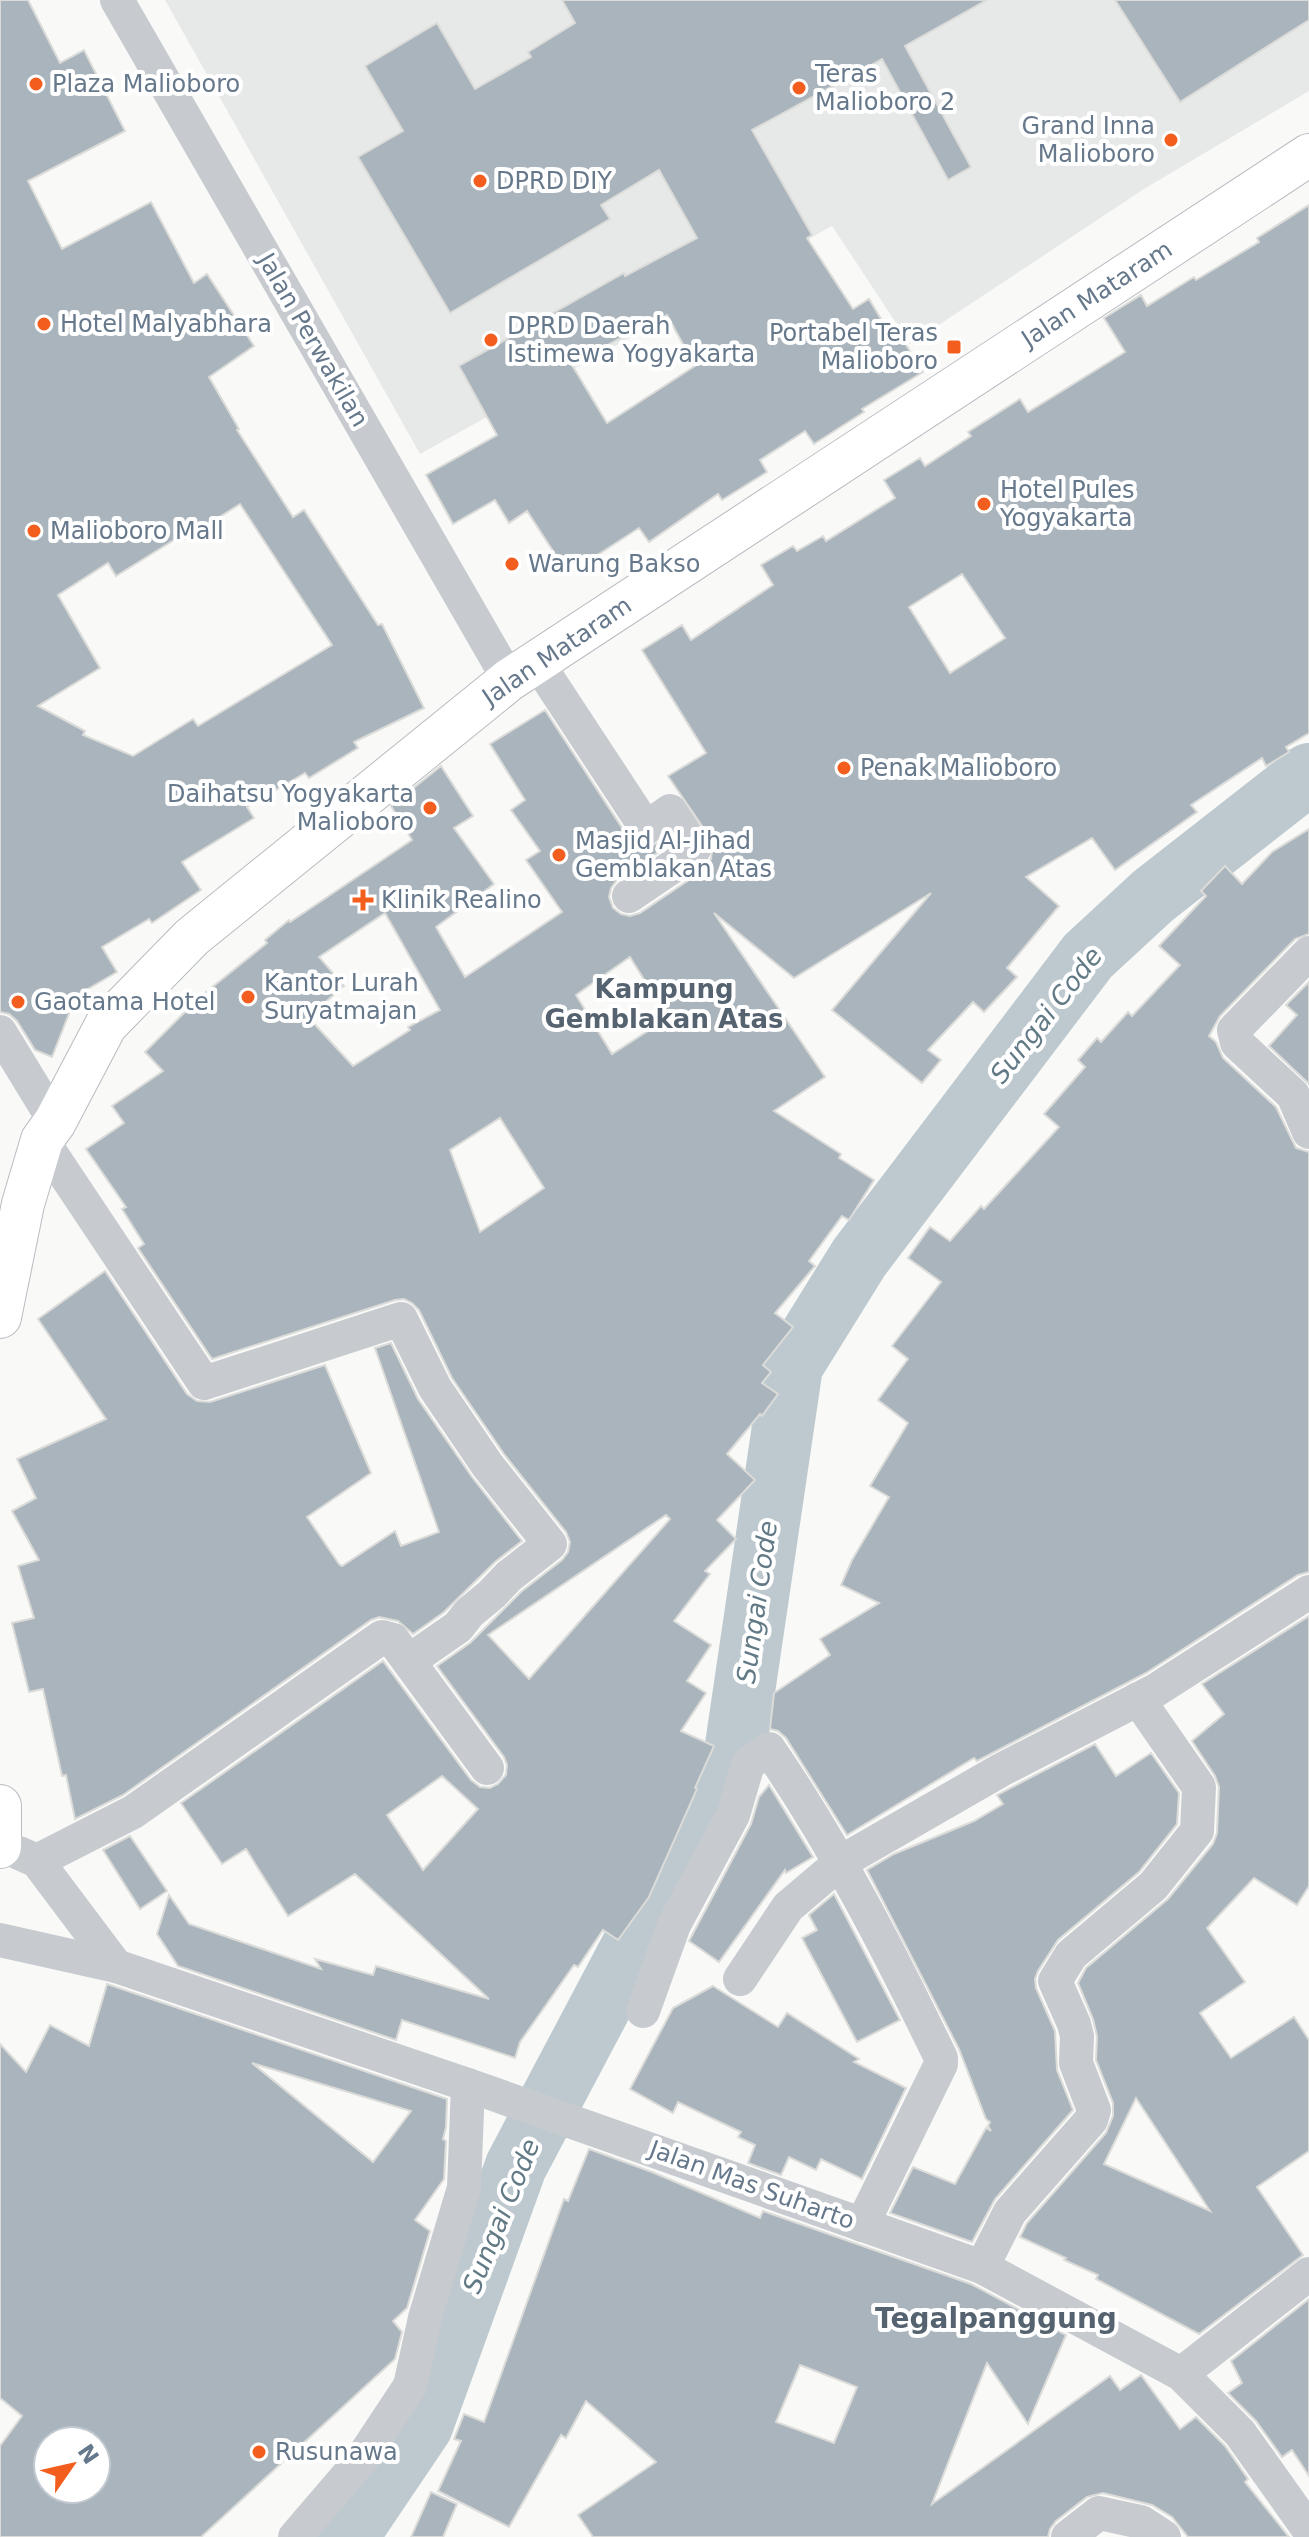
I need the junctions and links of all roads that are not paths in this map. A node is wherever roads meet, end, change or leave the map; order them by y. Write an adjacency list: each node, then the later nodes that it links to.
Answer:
1 (117, 0): 3 (street, Jalan Perwakilan)
2 (1309, 155): 3 (main road, Jalan Mataram)
3 (523, 671): 4 (street, Jalan Perwakilan); 7 (main road, Jalan Mataram)
4 (629, 896)
5 (1309, 953): 8 (street)
6 (0, 1032): 7 (street)
7 (48, 1131): 9 (main road, Jalan Mataram); 11 (street)
8 (1309, 1132)
9 (0, 1317)
10 (1309, 1592): 12 (street)
11 (409, 1661): 13 (street); 15 (street)
12 (1138, 1699): 16 (street); 23 (street)
13 (487, 1768)
14 (0, 1806): 15 (main road)
15 (13, 1851): 18 (street)
16 (841, 1862): 19 (street); 20 (street); 22 (street)
17 (0, 1940): 18 (street, Jalan Mas Suharto)
18 (116, 1966): 21 (street, Jalan Mas Suharto)
19 (740, 1979)
20 (643, 2011)
21 (477, 2088): 22 (street, Jalan Mas Suharto); 27 (street)
22 (862, 2225): 23 (street, Jalan Mas Suharto)
23 (982, 2267): 25 (street, Jalan Mas Suharto)
24 (1309, 2274): 25 (street)
25 (1181, 2374): 26 (street, Jalan Mas Suharto)
26 (1309, 2530)
27 (295, 2537)
28 (1068, 2537): 29 (street)
29 (1164, 2537)

